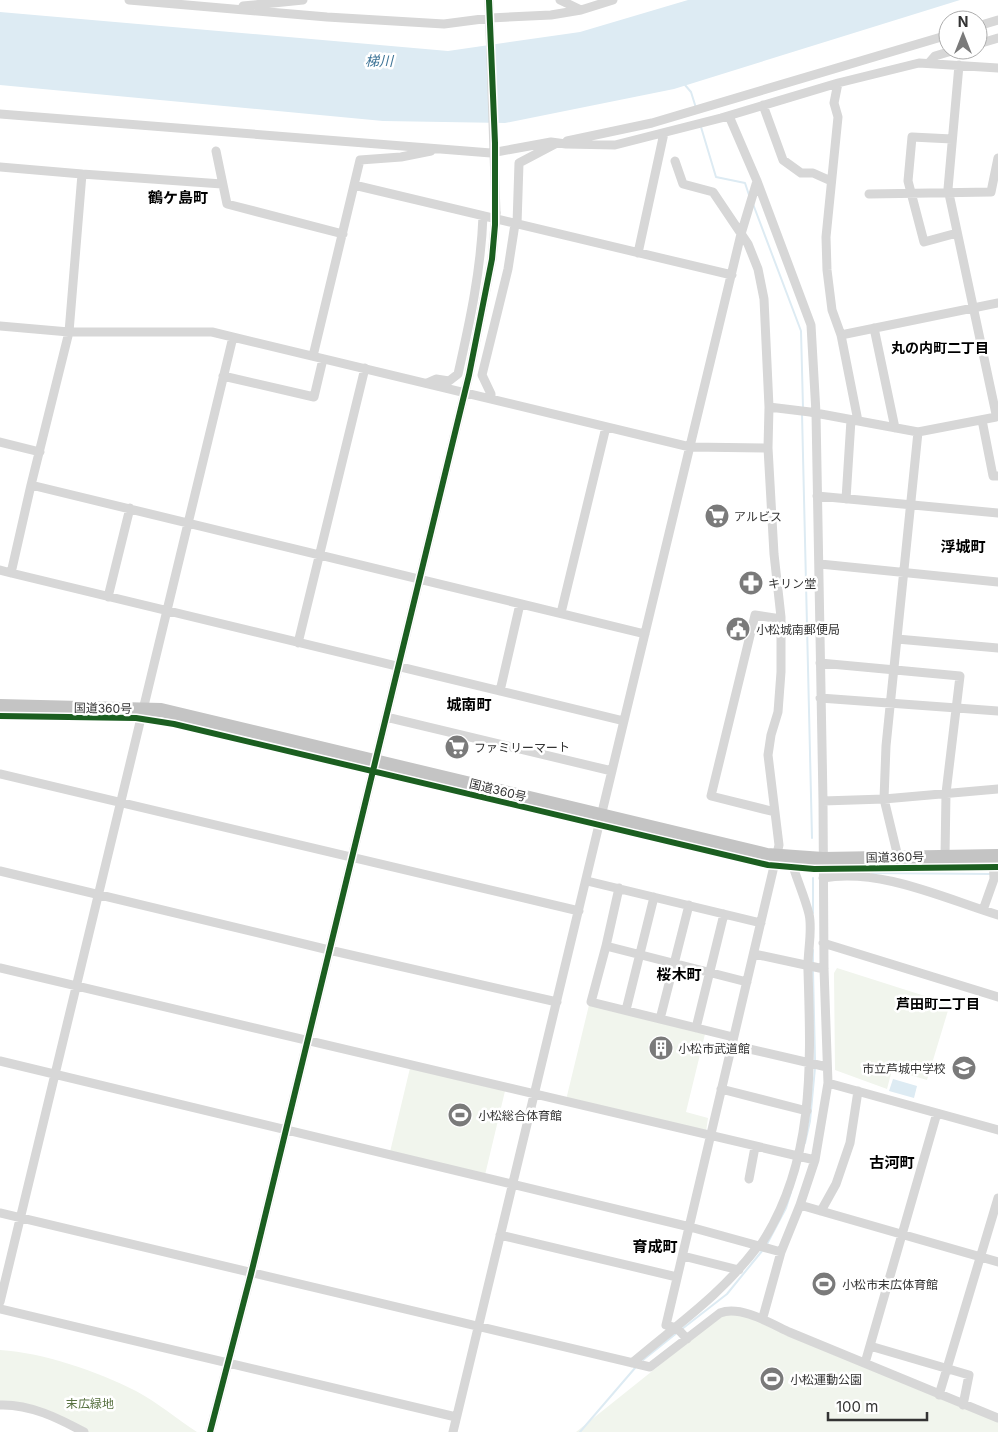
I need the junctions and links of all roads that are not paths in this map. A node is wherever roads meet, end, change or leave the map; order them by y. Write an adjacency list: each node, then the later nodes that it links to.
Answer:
1 (129, 0): 6 (street)
2 (302, 0): 6 (street)
3 (489, 0): 8 (street)
4 (560, 0): 7 (street)
5 (613, 0): 7 (street)
6 (239, 9): 8 (street)
7 (581, 10): 8 (street)
8 (490, 22): 21 (street)
9 (938, 38): 20 (street)
10 (938, 55): 11 (street)
11 (929, 63): 12 (street); 14 (street)
12 (959, 65): 13 (street); 19 (street)
13 (998, 68)
14 (838, 84): 15 (street); 29 (street)
15 (763, 105): 17 (street); 29 (street)
16 (0, 114): 22 (street)
17 (729, 116): 18 (street); 28 (street)
18 (664, 134): 20 (street); 40 (street)
19 (952, 139): 32 (street); 34 (street)
20 (556, 143): 21 (street); 36 (street)
21 (495, 148): 22 (street); 54 (street, bridge)
22 (432, 149): 31 (street)
23 (216, 151): 30 (street)
24 (998, 158): 32 (street)
25 (676, 161): 39 (street)
26 (0, 168): 27 (street)
27 (82, 174): 30 (street); 46 (street)
28 (757, 181): 39 (street); 57 (street)
29 (831, 181): 47 (street)
30 (222, 184): 38 (street)
31 (354, 185): 35 (street); 38 (street)
32 (949, 193): 34 (street); 37 (street)
33 (869, 194): 34 (street)
34 (911, 194): 37 (street)
35 (483, 216): 36 (street); 53 (street)
36 (516, 224): 40 (street); 55 (street)
37 (957, 233): 43 (street)
38 (343, 234): 49 (street)
39 (741, 234): 41 (street); 56 (street)
40 (638, 253): 41 (street)
41 (732, 275): 65 (street)
42 (998, 303): 43 (street)
43 (974, 308): 45 (street); 58 (street)
44 (0, 326): 46 (street)
45 (874, 328): 47 (street); 62 (street)
46 (69, 332): 48 (street); 67 (street)
47 (841, 335): 59 (street)
48 (233, 337): 49 (street); 52 (street)
49 (313, 356): 50 (street)
50 (323, 358): 51 (street); 52 (street)
51 (365, 368): 53 (street); 76 (street)
52 (223, 376): 75 (street)
53 (426, 383): 54 (street)
54 (464, 392): 55 (street); 81 (street)
55 (491, 399): 61 (street)
56 (769, 407): 57 (street); 66 (street)
57 (813, 412): 59 (street); 70 (street)
58 (997, 414): 60 (street)
59 (855, 420): 62 (street); 71 (street)
60 (982, 420): 63 (street); 68 (street)
61 (606, 427): 65 (street); 86 (street)
62 (895, 428): 63 (street)
63 (918, 432): 72 (street)
64 (0, 442): 67 (street)
65 (690, 447): 66 (street); 88 (street)
66 (768, 448): 87 (street)
67 (40, 452): 69 (street)
68 (998, 476)
69 (31, 485): 73 (street); 80 (street)
70 (817, 496): 71 (street); 77 (street)
71 (846, 499): 72 (street)
72 (909, 505): 74 (street); 79 (street)
73 (130, 508): 75 (street); 83 (street)
74 (998, 513)
75 (188, 522): 76 (street); 85 (street)
76 (320, 555): 81 (street); 90 (street)
77 (820, 564): 79 (street); 92 (street)
78 (0, 570): 80 (street)
79 (903, 572): 82 (street); 89 (street)
80 (11, 573): 83 (street)
81 (419, 579): 84 (street); 93 (street)
82 (998, 582)
83 (108, 597): 85 (street)
84 (520, 604): 86 (street); 95 (street)
85 (166, 612): 90 (street); 100 (street)
86 (561, 614): 88 (street)
87 (780, 620): 112 (street); 112 (street)
88 (645, 634): 103 (street)
89 (897, 639): 91 (street); 94 (street)
90 (298, 643): 93 (street)
91 (998, 648)
92 (820, 664): 94 (street); 96 (street)
93 (398, 666): 95 (street); 102 (street)
94 (894, 670): 97 (street); 99 (street)
95 (500, 691): 103 (street)
96 (820, 698): 97 (street); 110 (street)
97 (892, 704): 99 (street); 109 (street)
98 (0, 706): 100 (highway, 国道360号)
99 (956, 707): 101 (street); 108 (street)
100 (143, 709): 104 (highway, 国道360号); 111 (street)
101 (998, 711)
102 (386, 717): 104 (street); 105 (street)
103 (624, 721): 105 (street)
104 (375, 761): 113 (highway, 国道360号); 116 (street)
105 (612, 771): 113 (street)
106 (0, 774): 111 (street)
107 (998, 789): 108 (street)
108 (946, 793): 109 (street); 115 (street)
109 (884, 799): 110 (street); 117 (street)
110 (823, 801): 118 (street)
111 (120, 802): 116 (street); 124 (street)
112 (775, 812): 114 (street)
113 (602, 815): 114 (highway, 国道360号); 122 (street)
114 (783, 856): 118 (highway, 国道360号); 131 (street); 138 (street)
115 (945, 856): 117 (highway, 国道360号); 119 (highway, 国道360号)
116 (351, 857): 128 (street); 134 (street)
117 (898, 857): 118 (highway, 国道360号)
118 (823, 859): 121 (street)
119 (995, 865): 127 (street)
120 (0, 871): 124 (street)
121 (823, 878): 127 (street); 132 (street)
122 (587, 881): 123 (street); 128 (street)
123 (619, 888): 125 (street); 133 (street)
124 (97, 893): 134 (street); 143 (street)
125 (654, 897): 126 (street); 136 (street)
126 (689, 905): 129 (street); 137 (street)
127 (983, 910): 130 (street)
128 (579, 911): 145 (street)
129 (724, 914): 131 (street); 141 (street)
130 (998, 915)
131 (761, 923): 135 (street)
132 (823, 943): 140 (street); 144 (street)
133 (606, 946): 136 (street); 146 (street)
134 (329, 950): 145 (street); 149 (street)
135 (754, 954): 138 (street); 142 (street)
136 (640, 955): 137 (street); 146 (street)
137 (675, 964): 141 (street); 147 (street)
138 (808, 965): 140 (street); 152 (street)
139 (0, 968): 143 (street)
140 (824, 969): 153 (street)
141 (710, 972): 142 (street); 148 (street)
142 (748, 982): 150 (street)
143 (76, 987): 149 (street); 154 (street)
144 (998, 997)
145 (557, 1002): 158 (street)
146 (626, 1010): 147 (street)
147 (660, 1019): 148 (street)
148 (696, 1028): 150 (street)
149 (308, 1040): 158 (street); 161 (street)
150 (733, 1041): 152 (street); 156 (street)
151 (0, 1061): 154 (street)
152 (810, 1063): 153 (street); 159 (street)
153 (827, 1067): 155 (street)
154 (54, 1074): 161 (street); 174 (street)
155 (828, 1083): 157 (street); 166 (street)
156 (721, 1089): 159 (street); 163 (street)
157 (858, 1091): 160 (street); 171 (street)
158 (535, 1094): 163 (street); 168 (street)
159 (806, 1111): 165 (street)
160 (937, 1113): 162 (street); 177 (street)
161 (286, 1130): 168 (street); 184 (street)
162 (998, 1130)
163 (711, 1137): 164 (street); 175 (street)
164 (756, 1147): 165 (street); 167 (street)
165 (798, 1157): 166 (street); 173 (street)
166 (815, 1160): 170 (street)
167 (749, 1178)
168 (512, 1185): 175 (street); 176 (street)
169 (998, 1198): 181 (street)
170 (800, 1205): 171 (street); 173 (street)
171 (821, 1211): 177 (street)
172 (0, 1213): 174 (street)
173 (786, 1214): 178 (street); 179 (street)
174 (22, 1218): 184 (street); 186 (street)
175 (690, 1227): 178 (street); 180 (street)
176 (500, 1235): 185 (street); 189 (street)
177 (902, 1235): 181 (street); 191 (street)
178 (759, 1246): 179 (street); 183 (street)
179 (781, 1252): 188 (street)
180 (682, 1256): 183 (street); 185 (street)
181 (981, 1258): 182 (street); 195 (street)
182 (998, 1262)
183 (739, 1270): 190 (street)
184 (251, 1274): 189 (street); 194 (street)
185 (677, 1277): 190 (street)
186 (0, 1302)
187 (0, 1309): 194 (street)
188 (763, 1317): 190 (street); 193 (street)
189 (479, 1327): 192 (street); 199 (street)
190 (681, 1333): 192 (street); 192 (street)
191 (870, 1346): 193 (street); 195 (street)
192 (632, 1363)
193 (865, 1363): 196 (street)
194 (228, 1364): 199 (street); 202 (street)
195 (947, 1369): 196 (street); 198 (street)
196 (939, 1395): 198 (street)
197 (0, 1404): 201 (street)
198 (963, 1405): 200 (street)
199 (456, 1418): 203 (street)
200 (998, 1418)
201 (84, 1432)
202 (210, 1432)
203 (453, 1432)

